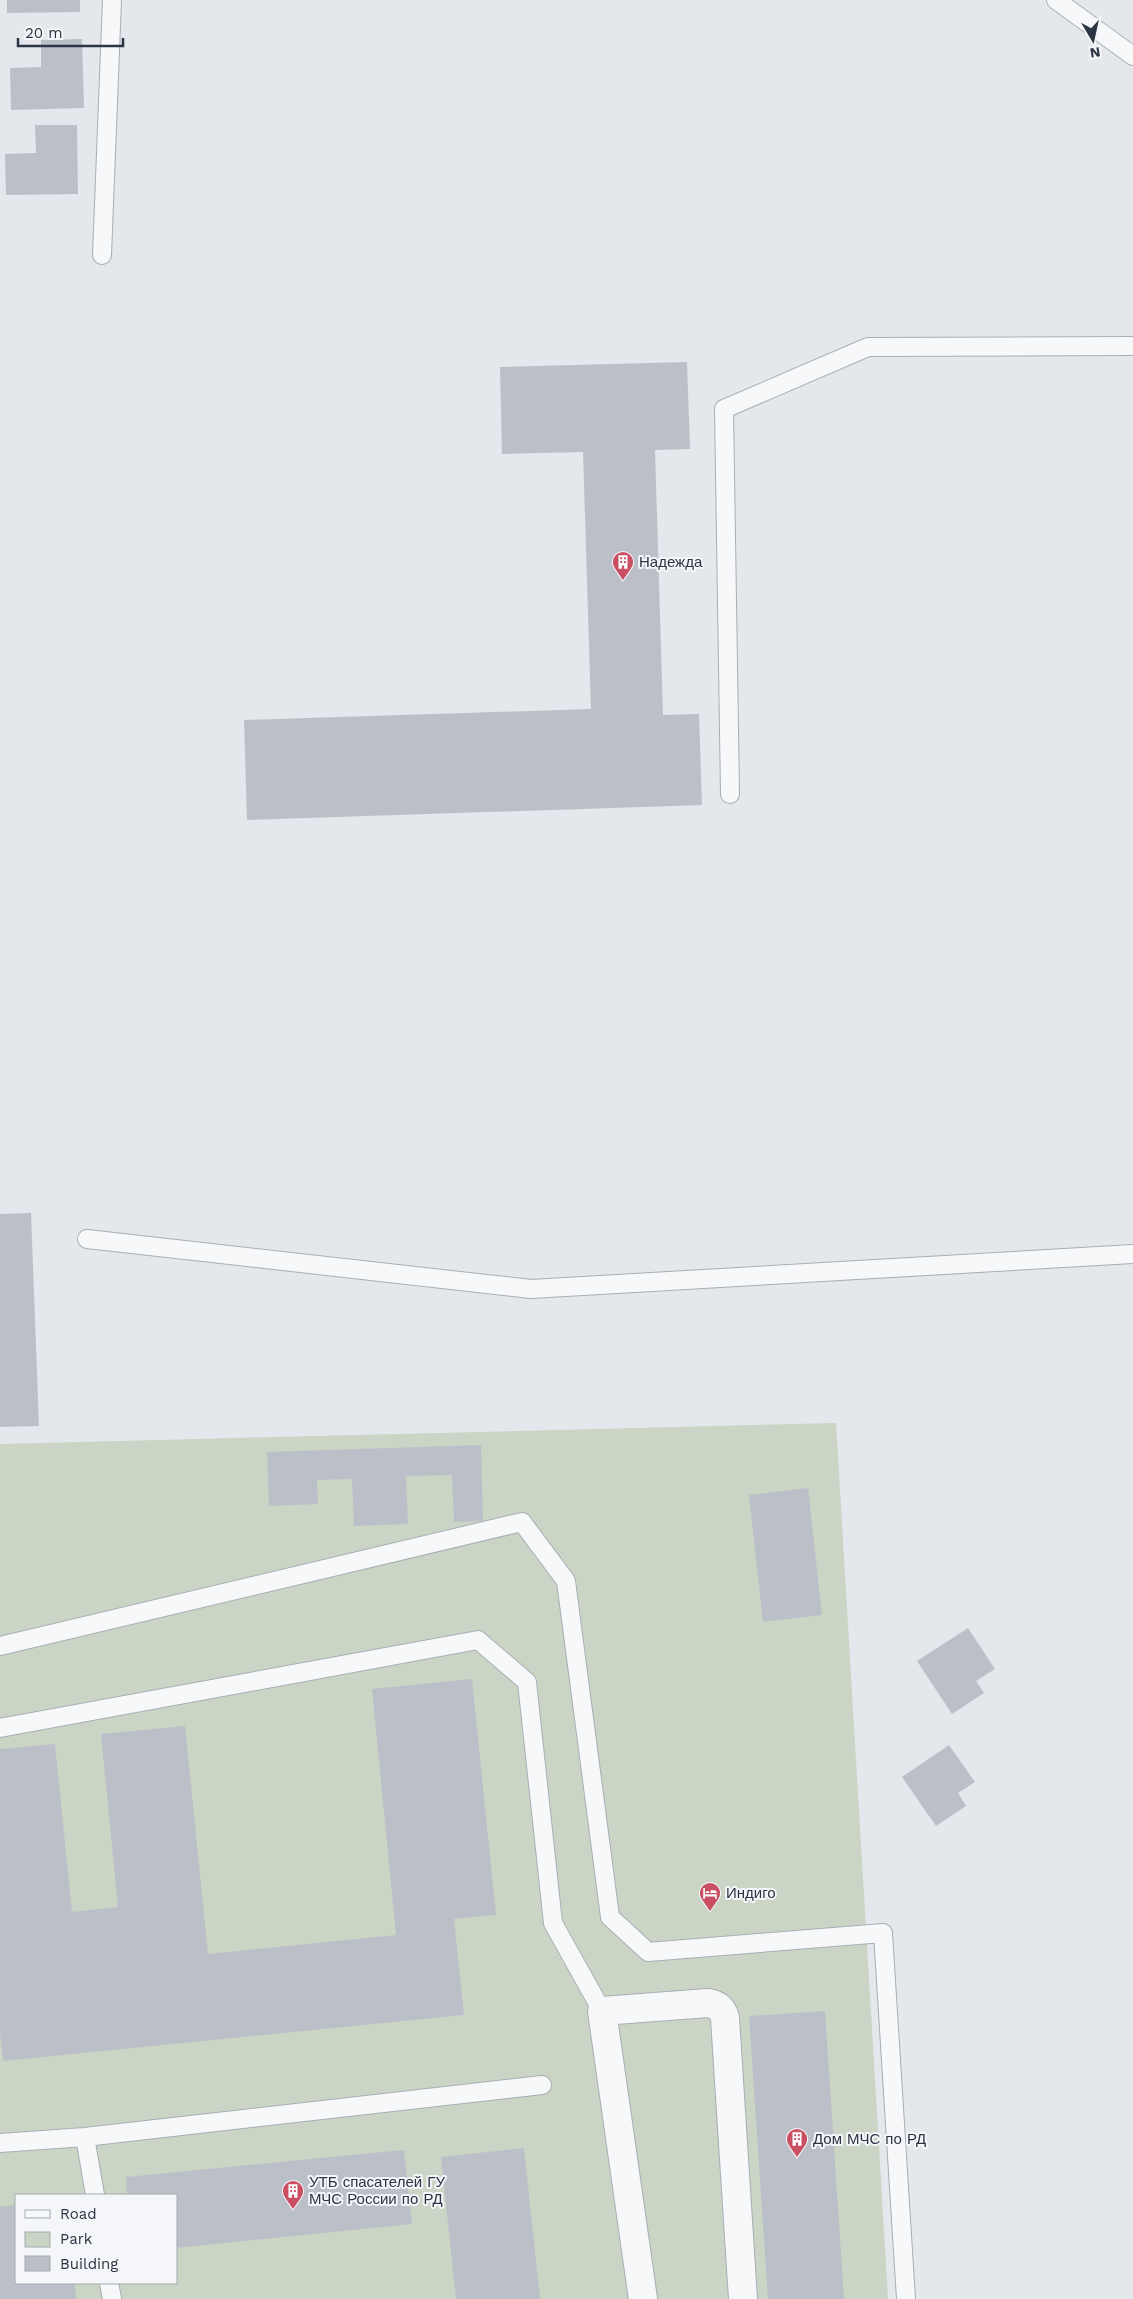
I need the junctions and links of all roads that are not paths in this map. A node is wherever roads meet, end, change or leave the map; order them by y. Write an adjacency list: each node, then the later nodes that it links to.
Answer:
1 (112, 0): 4 (lane)
2 (1056, 0): 3 (lane)
3 (1133, 56)
4 (102, 255)
5 (1133, 346): 6 (lane)
6 (730, 794)
7 (88, 1239): 8 (lane)
8 (1133, 1254)
9 (0, 1646): 20 (lane)
10 (0, 1728): 11 (lane)
11 (602, 2011): 18 (street); 19 (street)
12 (542, 2085): 13 (lane)
13 (85, 2137): 14 (lane); 15 (lane)
14 (0, 2143)
15 (95, 2194)
16 (109, 2284): 17 (lane)
17 (112, 2299)
18 (643, 2299)
19 (743, 2299)
20 (906, 2299)

